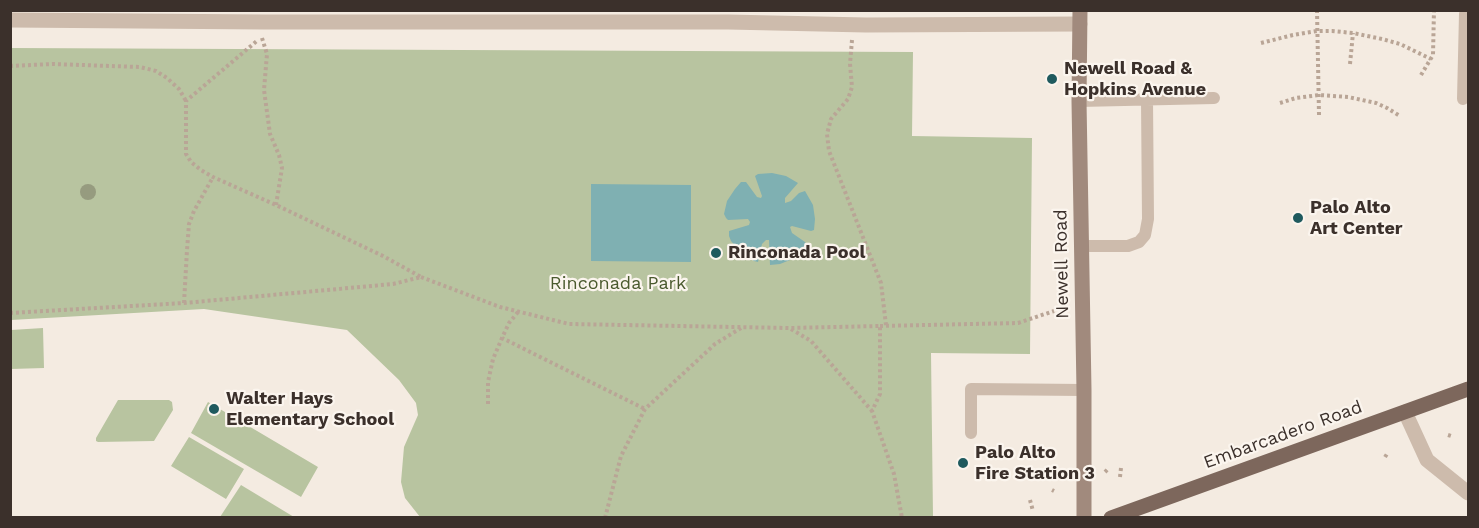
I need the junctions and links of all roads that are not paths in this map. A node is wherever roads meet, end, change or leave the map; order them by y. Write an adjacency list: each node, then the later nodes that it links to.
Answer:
1 (1468, 10): 7 (lane)
2 (369, 16): 3 (street); 5 (street)
3 (728, 16): 4 (street)
4 (1080, 17): 9 (street, Newell Road)
5 (10, 20)
6 (1214, 98): 8 (lane)
7 (1463, 99)
8 (1147, 100): 9 (lane); 10 (lane)
9 (1079, 101): 10 (street, Newell Road)
10 (1081, 246): 12 (street, Newell Road)
11 (1468, 389): 13 (main road, Embarcadero Road)
12 (1084, 390): 14 (lane); 16 (street, Newell Road)
13 (1405, 412): 15 (street); 17 (main road, Embarcadero Road)
14 (971, 433)
15 (1468, 493)
16 (1084, 518)
17 (1111, 518)

